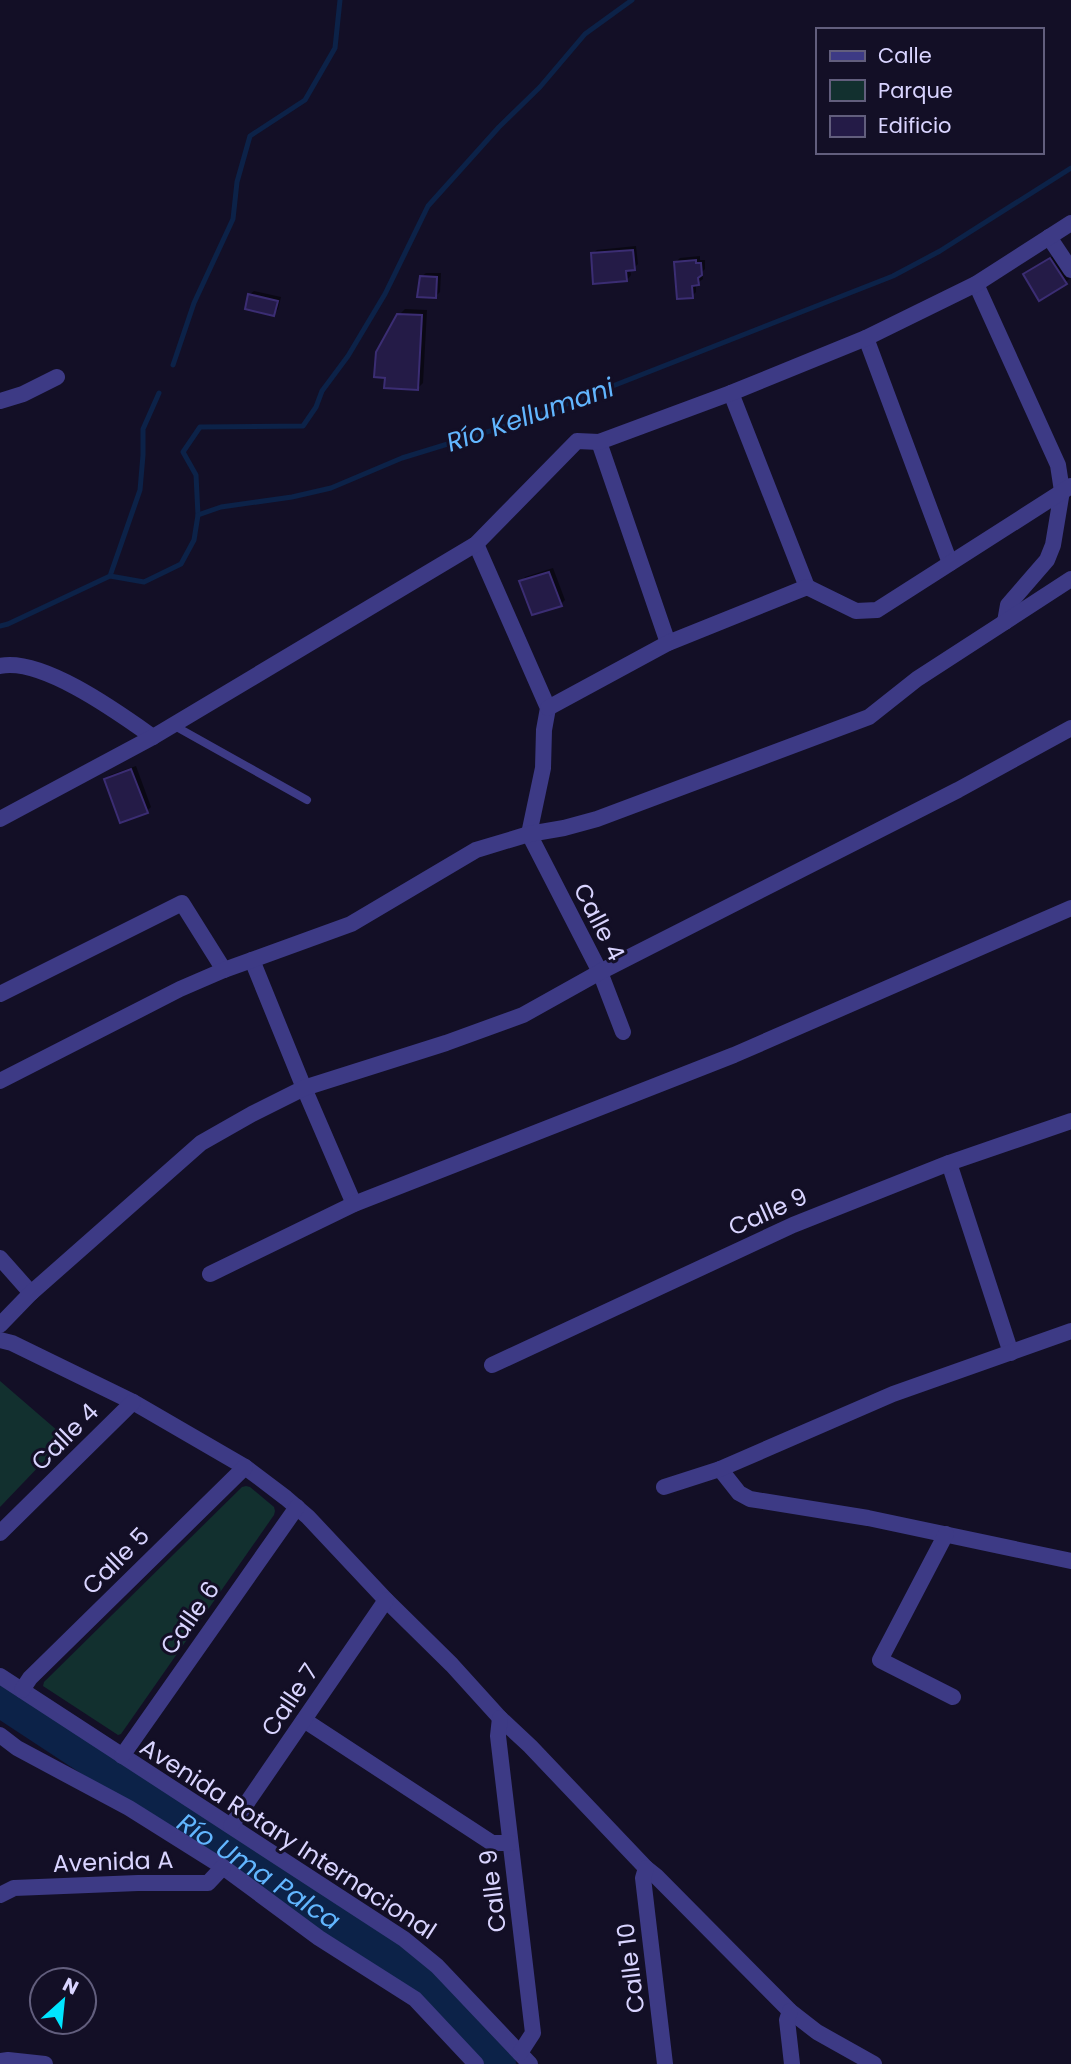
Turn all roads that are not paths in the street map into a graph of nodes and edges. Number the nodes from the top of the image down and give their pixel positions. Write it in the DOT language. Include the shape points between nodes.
graph roads {
  1 [pos="1071,223"];
  2 [pos="1049,237"];
  3 [pos="1071,270"];
  4 [pos="976,284"];
  5 [pos="866,338"];
  6 [pos="57,377"];
  7 [pos="731,393"];
  8 [pos="0,401"];
  9 [pos="599,442"];
  10 [pos="1067,488"];
  11 [pos="476,544"];
  12 [pos="950,564"];
  13 [pos="1071,579"];
  14 [pos="807,587"];
  15 [pos="1005,622"];
  16 [pos="668,643"];
  17 [pos="0,666"];
  18 [pos="548,708"];
  19 [pos="173,725"];
  20 [pos="1071,728"];
  21 [pos="153,737"];
  22 [pos="307,800"];
  23 [pos="0,819"];
  24 [pos="528,834"];
  25 [pos="1071,908"];
  26 [pos="252,960"];
  27 [pos="224,970"];
  28 [pos="600,972"];
  29 [pos="0,994"];
  30 [pos="623,1032"];
  31 [pos="0,1081"];
  32 [pos="304,1088"];
  33 [pos="1071,1121"];
  34 [pos="949,1163"];
  35 [pos="354,1205"];
  36 [pos="0,1258"];
  37 [pos="210,1274"];
  38 [pos="31,1293"];
  39 [pos="0,1325"];
  40 [pos="1071,1331"];
  41 [pos="0,1340"];
  42 [pos="1011,1353"];
  43 [pos="492,1365"];
  44 [pos="133,1402"];
  45 [pos="245,1467"];
  46 [pos="720,1469"];
  47 [pos="664,1487"];
  48 [pos="297,1507"];
  49 [pos="0,1533"];
  50 [pos="946,1534"];
  51 [pos="1071,1561"];
  52 [pos="386,1600"];
  53 [pos="0,1676"];
  54 [pos="22,1690"];
  55 [pos="953,1697"];
  56 [pos="500,1718"];
  57 [pos="304,1720"];
  58 [pos="0,1735"];
  59 [pos="0,1742"];
  60 [pos="17,1748"];
  61 [pos="121,1756"];
  62 [pos="231,1826"];
  63 [pos="510,1843"];
  64 [pos="223,1867"];
  65 [pos="646,1868"];
  66 [pos="0,1895"];
  67 [pos="790,2011"];
  68 [pos="525,2059"];
  69 [pos="0,2061"];
  70 [pos="45,2064"];
  71 [pos="476,2064"];
  72 [pos="665,2064"];
  73 [pos="792,2064"];
  74 [pos="874,2064"];
  1 -- 2 [label="street"];
  2 -- 3 [label="street"];
  2 -- 4 [label="street"];
  4 -- 5 [label="street"];
  4 -- 10 [label="street"];
  5 -- 7 [label="street"];
  5 -- 12 [label="street"];
  6 -- 8 [label="street"];
  7 -- 9 [label="street"];
  7 -- 14 [label="street"];
  9 -- 11 [label="street" via="577,441"];
  9 -- 16 [label="street"];
  10 -- 12 [label="street"];
  10 -- 15 [label="street" via="1047,560 1008,605"];
  11 -- 18 [label="street"];
  11 -- 19 [label="street"];
  12 -- 14 [label="street" via="877,610 856,611"];
  13 -- 15 [label="street"];
  14 -- 16 [label="street"];
  15 -- 24 [label="street" via="917,679 869,717 597,819"];
  16 -- 18 [label="street"];
  17 -- 21 [label="street" via="34,670 67,683"];
  18 -- 24 [label="street"];
  19 -- 21 [label="street"];
  19 -- 22 [label="lane"];
  20 -- 28 [label="street"];
  21 -- 23 [label="street"];
  24 -- 26 [label="street" via="476,850 351,924"];
  24 -- 28 [label="street, Calle 4"];
  25 -- 35 [label="street" via="734,1055"];
  26 -- 27 [label="street"];
  26 -- 32 [label="street"];
  27 -- 29 [label="street" via="181,903"];
  27 -- 31 [label="street"];
  28 -- 30 [label="street, Calle 4"];
  28 -- 32 [label="street" via="523,1015"];
  32 -- 35 [label="street"];
  32 -- 38 [label="street" via="201,1143"];
  33 -- 34 [label="street, Calle 9"];
  34 -- 42 [label="street"];
  34 -- 43 [label="street, Calle 9" via="793,1225"];
  35 -- 37 [label="street"];
  36 -- 38 [label="street"];
  38 -- 39 [label="street"];
  40 -- 42 [label="street"];
  41 -- 44 [label="street"];
  42 -- 46 [label="street" via="893,1394"];
  44 -- 45 [label="street"];
  44 -- 49 [label="street, Calle 4"];
  45 -- 48 [label="street"];
  45 -- 54 [label="street, Calle 5"];
  46 -- 47 [label="street"];
  46 -- 50 [label="street" via="739,1493 750,1499"];
  48 -- 52 [label="street"];
  48 -- 61 [label="street, Calle 6"];
  50 -- 51 [label="street"];
  50 -- 55 [label="street" via="880,1660"];
  52 -- 56 [label="street"];
  52 -- 57 [label="street, Calle 7"];
  53 -- 54 [label="street, Avenida Rotary Internacional"];
  54 -- 61 [label="street, Avenida Rotary Internacional"];
  56 -- 63 [label="street, Calle 9"];
  56 -- 65 [label="street"];
  57 -- 62 [label="street, Calle 7"];
  57 -- 63 [label="street" via="492,1843"];
  58 -- 60 [label="street"];
  59 -- 60 [label="street"];
  60 -- 64 [label="street" via="129,1808"];
  61 -- 62 [label="street, Avenida Rotary Internacional"];
  62 -- 68 [label="street, Avenida Rotary Internacional" via="421,1952"];
  63 -- 68 [label="street, Calle 9" via="533,2033"];
  64 -- 66 [label="street, Avenida A" via="208,1883 14,1888"];
  64 -- 71 [label="street" via="318,1938 415,1999"];
  65 -- 67 [label="street"];
  65 -- 72 [label="street, Calle 10" via="643,1878"];
  67 -- 73 [label="street"];
  67 -- 74 [label="street"];
  69 -- 70 [label="street"];
}
